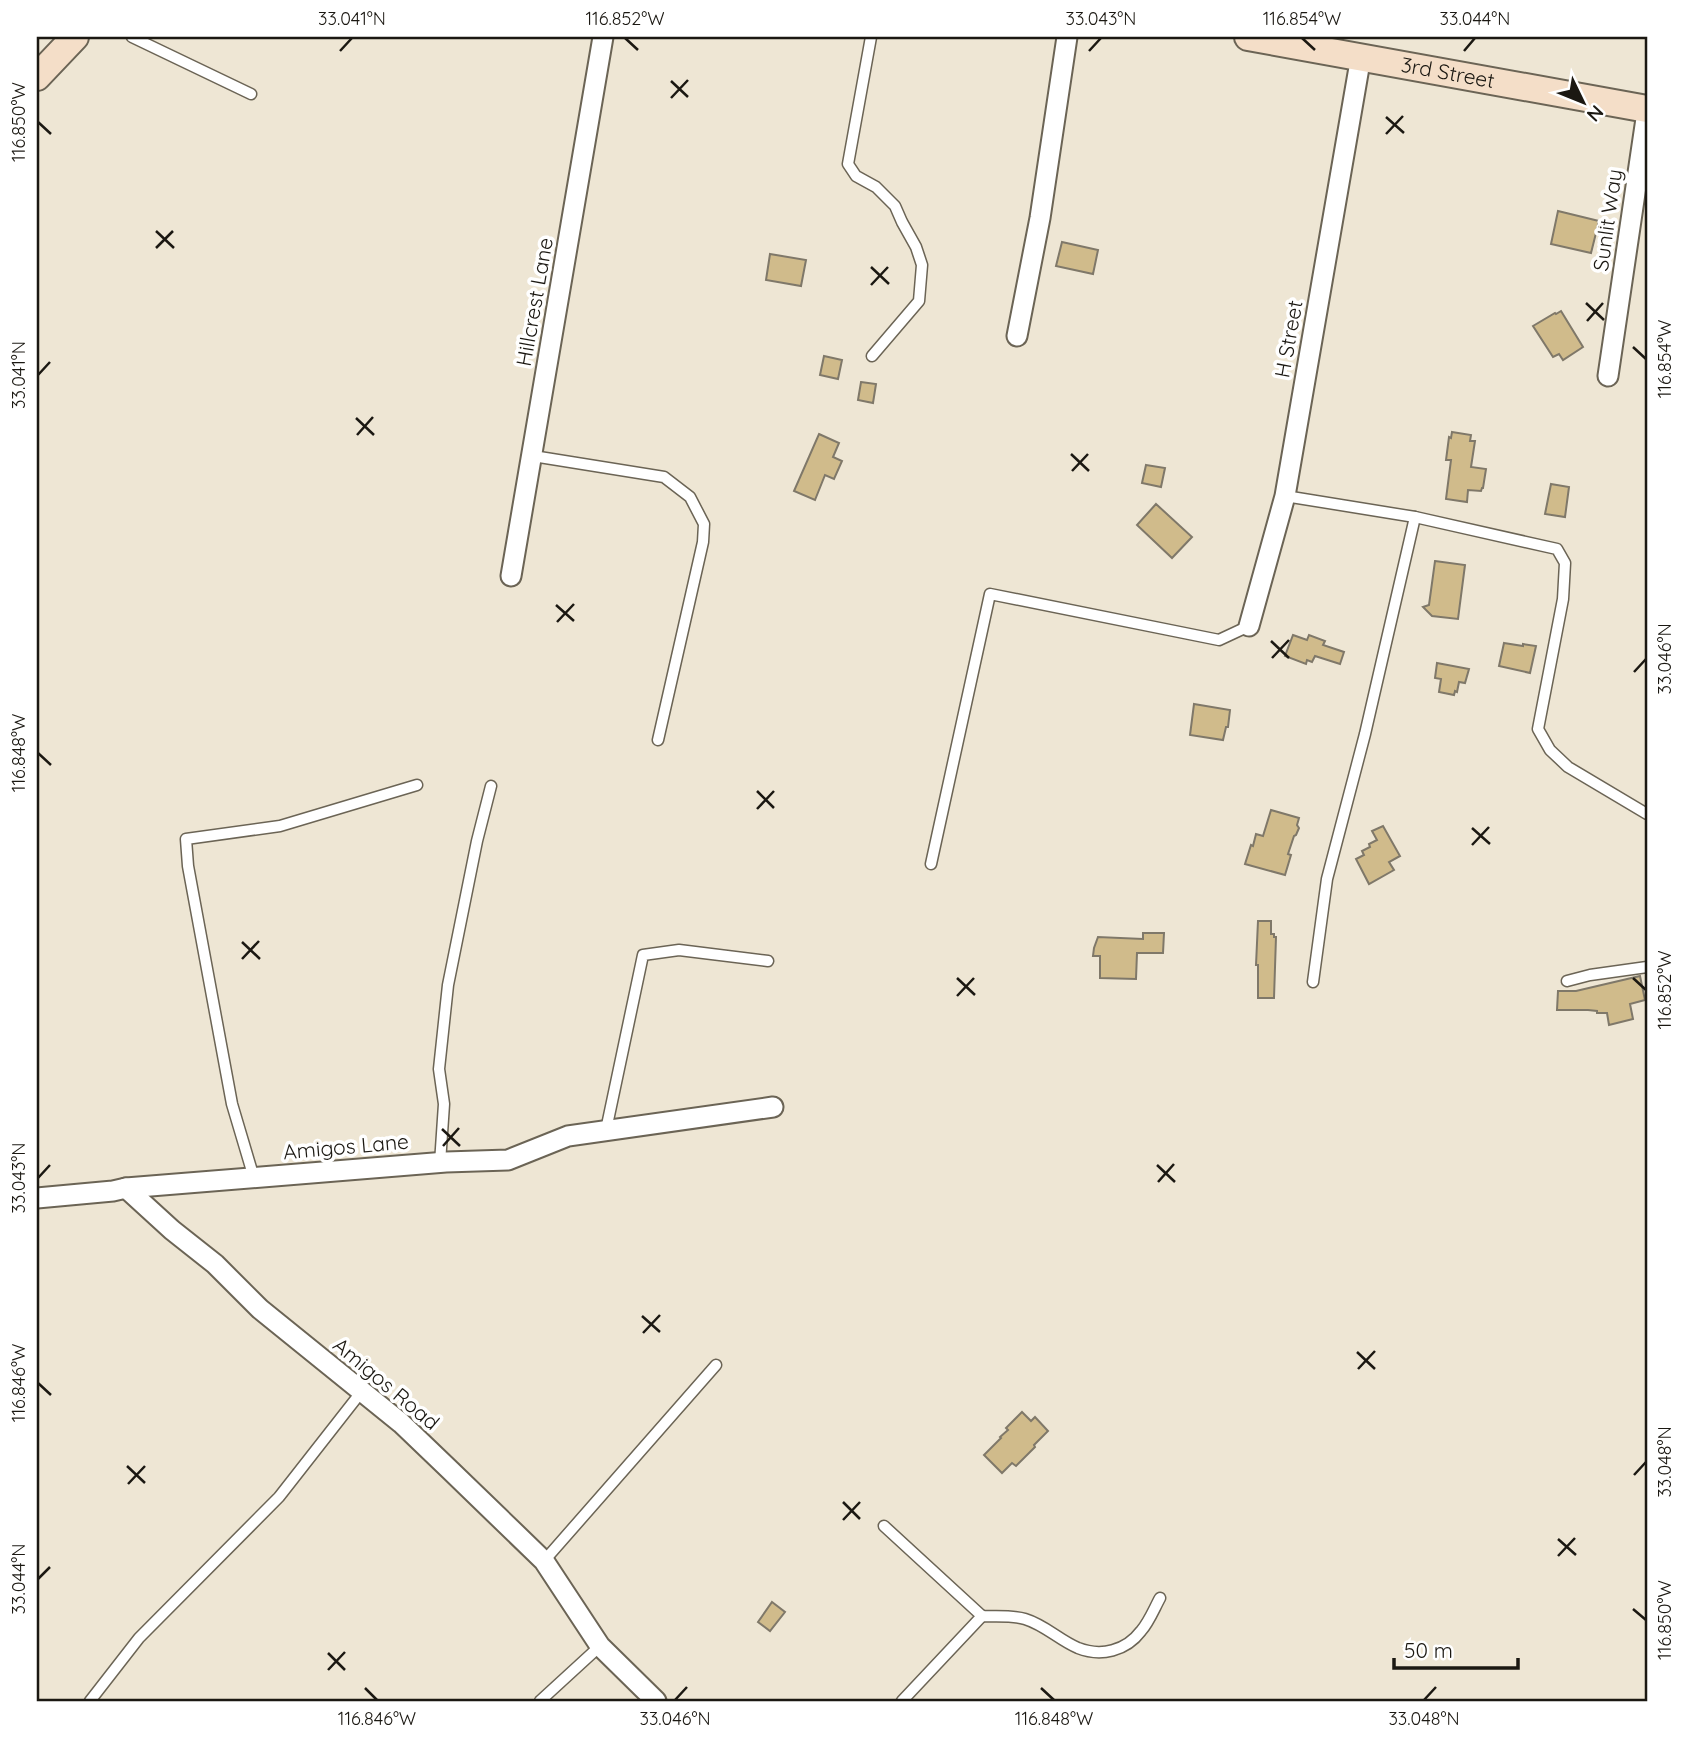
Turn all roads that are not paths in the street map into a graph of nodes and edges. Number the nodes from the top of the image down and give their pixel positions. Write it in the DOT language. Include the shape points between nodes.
graph roads {
  1 [pos="75,37"];
  2 [pos="132,37"];
  3 [pos="603,37"];
  4 [pos="871,37"];
  5 [pos="1067,37"];
  6 [pos="1248,37"];
  7 [pos="1361,56"];
  8 [pos="37,77"];
  9 [pos="251,94"];
  10 [pos="1647,110"];
  11 [pos="1017,336"];
  12 [pos="872,356"];
  13 [pos="1608,376"];
  14 [pos="533,456"];
  15 [pos="1285,496"];
  16 [pos="1415,517"];
  17 [pos="511,576"];
  18 [pos="1249,626"];
  19 [pos="657,740"];
  20 [pos="417,785"];
  21 [pos="491,786"];
  22 [pos="1647,814"];
  23 [pos="931,863"];
  24 [pos="768,961"];
  25 [pos="1647,967"];
  26 [pos="1567,981"];
  27 [pos="1313,982"];
  28 [pos="773,1107"];
  29 [pos="606,1130"];
  30 [pos="440,1163"];
  31 [pos="254,1178"];
  32 [pos="126,1188"];
  33 [pos="37,1198"];
  34 [pos="716,1366"];
  35 [pos="362,1391"];
  36 [pos="884,1526"];
  37 [pos="544,1561"];
  38 [pos="1160,1598"];
  39 [pos="982,1616"];
  40 [pos="600,1646"];
  41 [pos="89,1701"];
  42 [pos="540,1701"];
  43 [pos="656,1701"];
  44 [pos="902,1701"];
  1 -- 8 [label="main road"];
  2 -- 9 [label="lane"];
  3 -- 14 [label="street, Hillcrest Lane"];
  4 -- 12 [label="lane" via="848,164 856,176 895,206 922,265 919,301"];
  5 -- 11 [label="street"];
  6 -- 7 [label="main road, 3rd Street"];
  7 -- 10 [label="main road, 3rd Street"];
  7 -- 15 [label="street, H Street"];
  10 -- 13 [label="street, Sunlit Way"];
  14 -- 17 [label="street, Hillcrest Lane"];
  14 -- 19 [label="lane" via="664,477 690,497 704,524"];
  15 -- 16 [label="lane"];
  15 -- 18 [label="street, H Street"];
  16 -- 22 [label="lane" via="1557,549 1565,563 1563,599 1538,729 1550,750 1568,767"];
  16 -- 27 [label="lane" via="1366,734 1327,879"];
  18 -- 23 [label="lane" via="1219,640 990,594"];
  20 -- 31 [label="lane" via="280,826 186,839 232,1104"];
  21 -- 30 [label="lane" via="447,985 439,1069 444,1104"];
  24 -- 29 [label="lane" via="679,950 643,955"];
  25 -- 26 [label="lane"];
  28 -- 29 [label="street, Amigos Lane"];
  29 -- 30 [label="street, Amigos Lane" via="568,1136 508,1160"];
  30 -- 31 [label="street, Amigos Lane"];
  31 -- 32 [label="street, Amigos Lane"];
  32 -- 33 [label="street"];
  32 -- 35 [label="street, Amigos Road" via="260,1309"];
  34 -- 37 [label="lane"];
  35 -- 37 [label="street, Amigos Road"];
  35 -- 41 [label="lane" via="279,1497 139,1638"];
  36 -- 39 [label="lane"];
  37 -- 40 [label="street, Amigos Road"];
  38 -- 39 [label="lane" via="1141,1632 1128,1645 1111,1652 1077,1647 1022,1618"];
  39 -- 44 [label="lane"];
  40 -- 42 [label="lane"];
  40 -- 43 [label="street, Amigos Road"];
}
